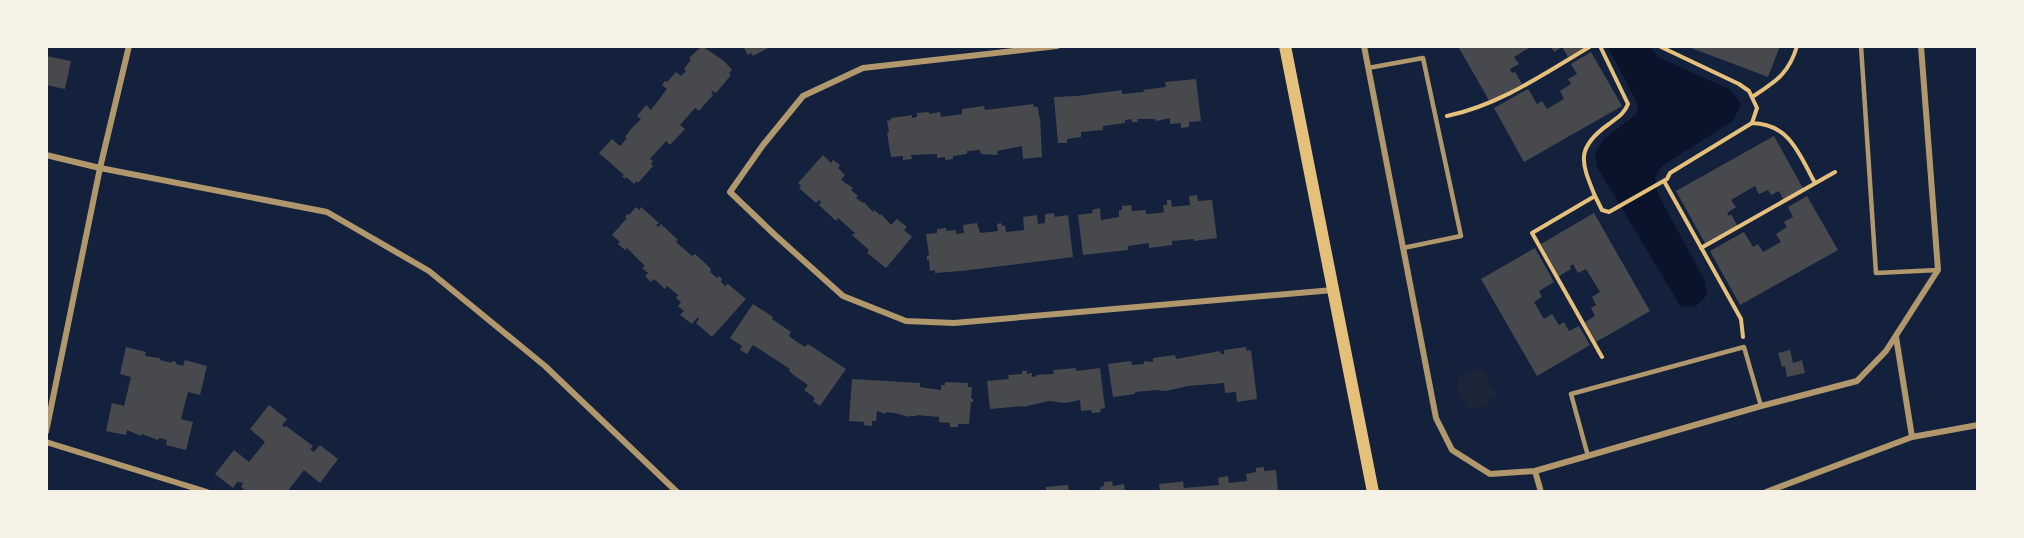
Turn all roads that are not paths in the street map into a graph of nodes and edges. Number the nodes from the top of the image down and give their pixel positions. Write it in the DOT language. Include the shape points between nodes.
graph roads {
  1 [pos="129,46"];
  2 [pos="1057,46"];
  3 [pos="1285,46"];
  4 [pos="1364,46"];
  5 [pos="1861,46"];
  6 [pos="1921,46"];
  7 [pos="1368,68"];
  8 [pos="46,155"];
  9 [pos="100,168"];
  10 [pos="1403,248"];
  11 [pos="1938,270"];
  12 [pos="1335,290"];
  13 [pos="1895,336"];
  14 [pos="1761,406"];
  15 [pos="1977,425"];
  16 [pos="46,432"];
  17 [pos="1912,436"];
  18 [pos="46,442"];
  19 [pos="1588,456"];
  20 [pos="1535,471"];
  21 [pos="207,492"];
  22 [pos="677,492"];
  23 [pos="1373,492"];
  24 [pos="1541,492"];
  25 [pos="1766,492"];
  1 -- 9 [label="street"];
  2 -- 12 [label="street" via="863,68 803,96 730,192 843,296 906,321 954,323"];
  3 -- 12 [label="main road"];
  4 -- 7 [label="street"];
  5 -- 11 [label="lane" via="1876,273"];
  6 -- 11 [label="street"];
  7 -- 10 [label="street"];
  7 -- 10 [label="lane" via="1423,58 1461,236"];
  8 -- 9 [label="street"];
  9 -- 16 [label="street"];
  9 -- 22 [label="street" via="327,212 429,271 545,366"];
  10 -- 20 [label="street" via="1436,418 1452,450 1490,474"];
  11 -- 13 [label="street"];
  12 -- 23 [label="main road"];
  13 -- 14 [label="street" via="1857,381"];
  13 -- 17 [label="street"];
  14 -- 19 [label="street"];
  14 -- 19 [label="lane" via="1744,346 1571,394"];
  15 -- 17 [label="street"];
  17 -- 25 [label="street"];
  18 -- 21 [label="street"];
  19 -- 20 [label="street"];
  20 -- 24 [label="street"];
}
